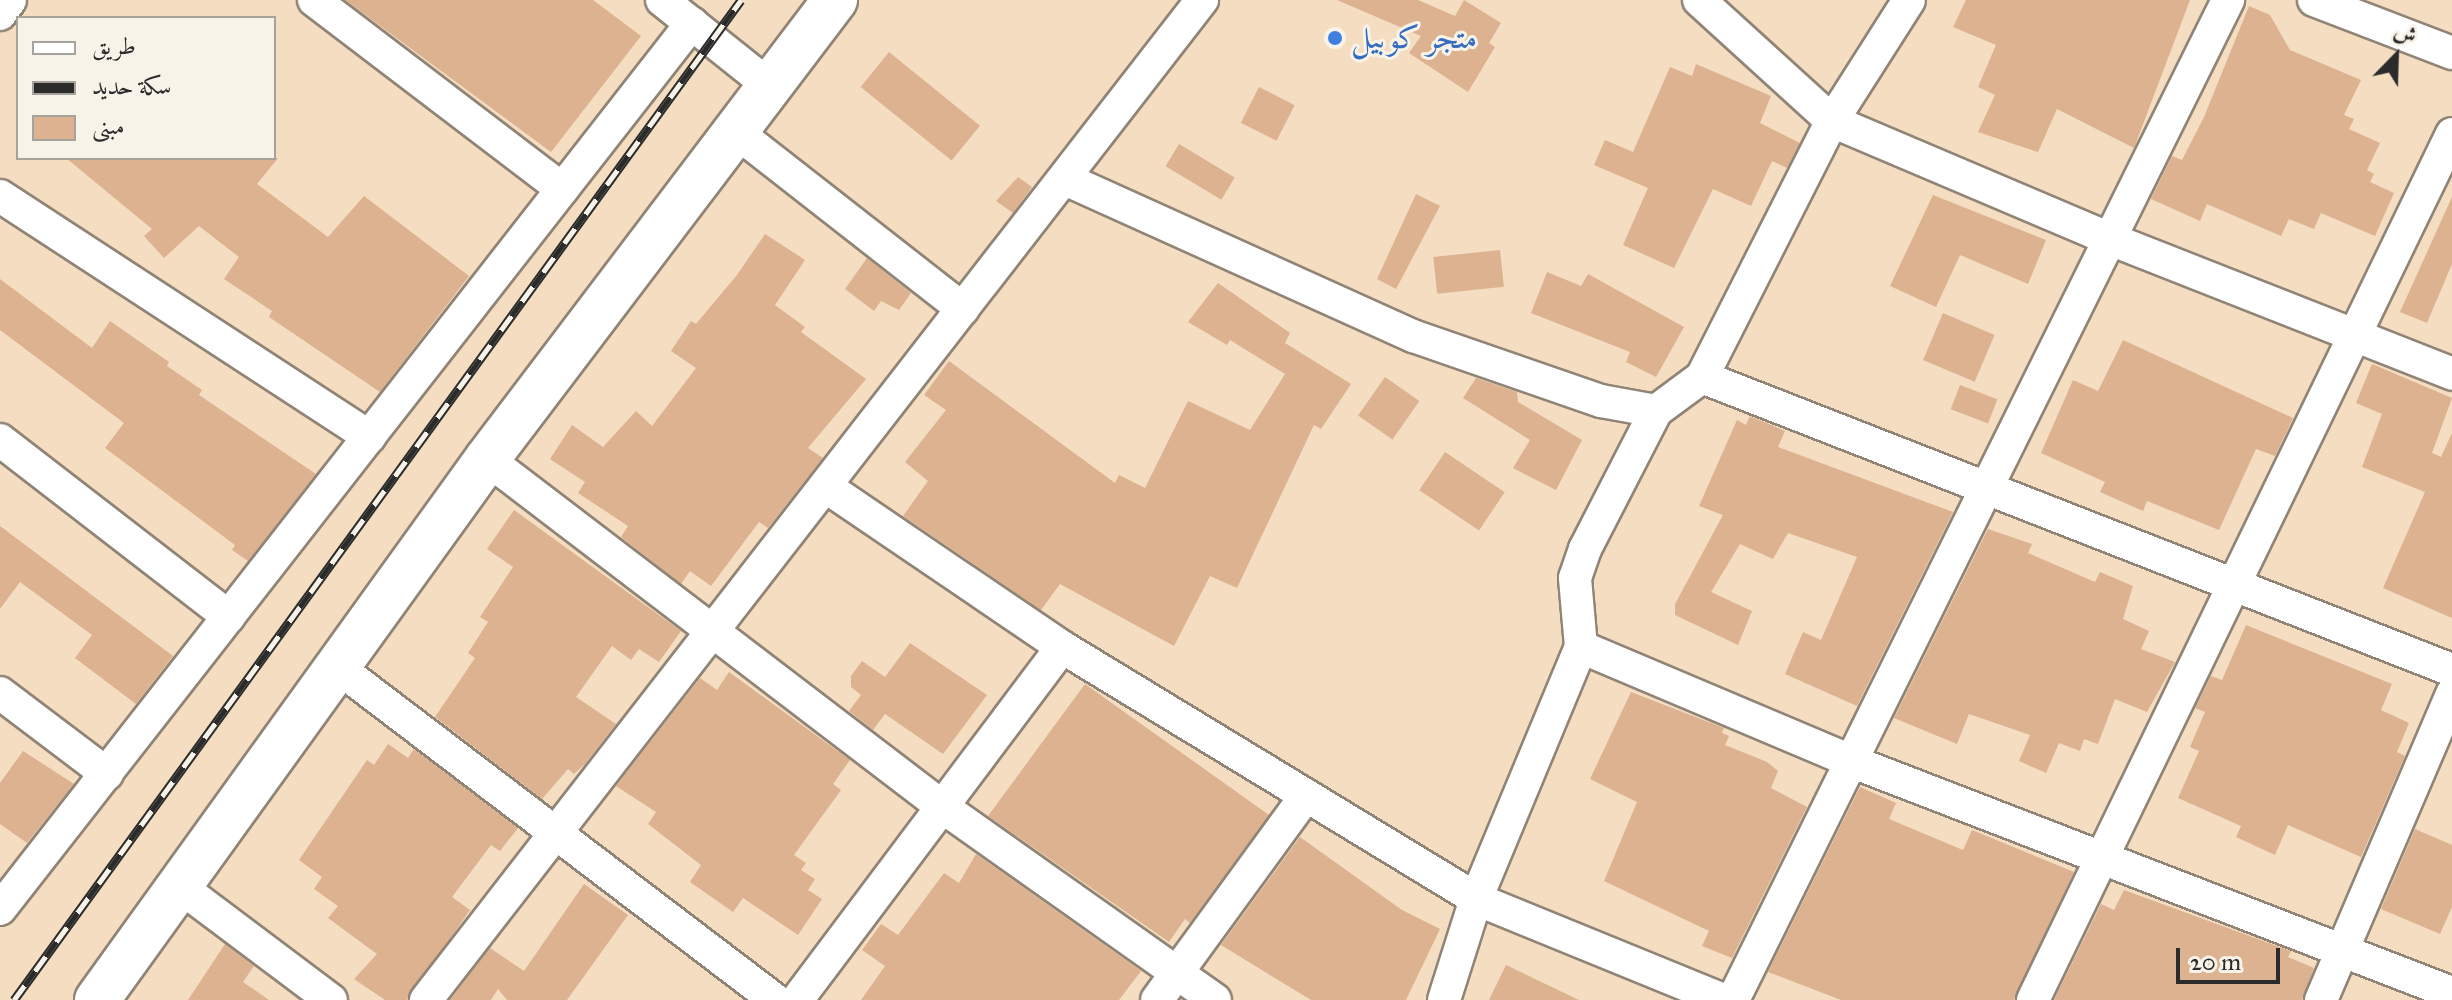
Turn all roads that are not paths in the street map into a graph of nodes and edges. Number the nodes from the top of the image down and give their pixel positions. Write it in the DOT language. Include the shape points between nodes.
graph roads {
  1 [pos="10,0"];
  2 [pos="314,0"];
  3 [pos="662,0"];
  4 [pos="835,0"];
  5 [pos="1202,0"];
  6 [pos="1699,0"];
  7 [pos="1909,0"];
  8 [pos="2228,0"];
  9 [pos="2314,0"];
  10 [pos="0,14"];
  11 [pos="692,23"];
  12 [pos="2452,53"];
  13 [pos="771,87"];
  14 [pos="1832,121"];
  15 [pos="735,131"];
  16 [pos="2452,134"];
  17 [pos="1065,179"];
  18 [pos="562,189"];
  19 [pos="0,196"];
  20 [pos="2110,239"];
  21 [pos="963,309"];
  22 [pos="2356,339"];
  23 [pos="2452,374"];
  24 [pos="1702,377"];
  25 [pos="1656,411"];
  26 [pos="369,437"];
  27 [pos="0,440"];
  28 [pos="487,459"];
  29 [pos="825,486"];
  30 [pos="1987,490"];
  31 [pos="2234,583"];
  32 [pos="229,617"];
  33 [pos="710,628"];
  34 [pos="1062,647"];
  35 [pos="1581,647"];
  36 [pos="336,666"];
  37 [pos="2452,670"];
  38 [pos="0,693"];
  39 [pos="2452,694"];
  40 [pos="1853,762"];
  41 [pos="107,774"];
  42 [pos="1306,796"];
  43 [pos="944,808"];
  44 [pos="552,833"];
  45 [pos="2103,855"];
  46 [pos="179,886"];
  47 [pos="1476,899"];
  48 [pos="0,909"];
  49 [pos="2342,948"];
  50 [pos="1178,973"];
  51 [pos="2452,993"];
  52 [pos="97,1000"];
  53 [pos="331,1000"];
  54 [pos="426,1000"];
  55 [pos="775,1000"];
  56 [pos="797,1000"];
  57 [pos="1157,1000"];
  58 [pos="1215,1000"];
  59 [pos="1444,1000"];
  60 [pos="1724,1000"];
  61 [pos="1733,1000"];
  62 [pos="2033,1000"];
  63 [pos="2321,1000"];
  1 -- 10 [label="street"];
  2 -- 18 [label="street"];
  3 -- 11 [label="street"];
  4 -- 13 [label="street"];
  5 -- 17 [label="street"];
  6 -- 14 [label="street"];
  7 -- 14 [label="street"];
  8 -- 20 [label="street"];
  9 -- 12 [label="street"];
  11 -- 13 [label="street"];
  11 -- 18 [label="street"];
  13 -- 15 [label="street"];
  14 -- 20 [label="street"];
  14 -- 24 [label="street"];
  15 -- 21 [label="street"];
  15 -- 28 [label="street"];
  16 -- 22 [label="street"];
  17 -- 21 [label="street"];
  17 -- 25 [label="street" via="1413,336 1601,401"];
  18 -- 26 [label="street"];
  19 -- 26 [label="street"];
  20 -- 22 [label="street"];
  20 -- 30 [label="street"];
  21 -- 29 [label="street"];
  22 -- 23 [label="street"];
  22 -- 31 [label="street"];
  24 -- 25 [label="street"];
  24 -- 30 [label="street"];
  25 -- 35 [label="street" via="1575,578"];
  26 -- 32 [label="street"];
  27 -- 32 [label="street"];
  28 -- 33 [label="street"];
  28 -- 36 [label="street"];
  29 -- 33 [label="street"];
  29 -- 34 [label="street"];
  30 -- 31 [label="street"];
  30 -- 40 [label="street"];
  31 -- 37 [label="street"];
  31 -- 45 [label="street"];
  32 -- 41 [label="street"];
  33 -- 43 [label="street"];
  33 -- 44 [label="street"];
  34 -- 42 [label="street"];
  34 -- 43 [label="street"];
  35 -- 40 [label="street"];
  35 -- 47 [label="street"];
  36 -- 44 [label="street"];
  36 -- 46 [label="street"];
  38 -- 41 [label="street"];
  39 -- 49 [label="street"];
  40 -- 45 [label="street"];
  40 -- 61 [label="street"];
  41 -- 48 [label="street"];
  42 -- 47 [label="street"];
  42 -- 50 [label="street"];
  43 -- 50 [label="street"];
  43 -- 56 [label="street"];
  44 -- 54 [label="street"];
  44 -- 55 [label="street"];
  45 -- 49 [label="street"];
  45 -- 62 [label="street"];
  46 -- 52 [label="street"];
  46 -- 53 [label="street"];
  47 -- 59 [label="street"];
  47 -- 60 [label="street"];
  49 -- 51 [label="street"];
  49 -- 63 [label="street"];
  50 -- 57 [label="street"];
  50 -- 58 [label="street"];
}
